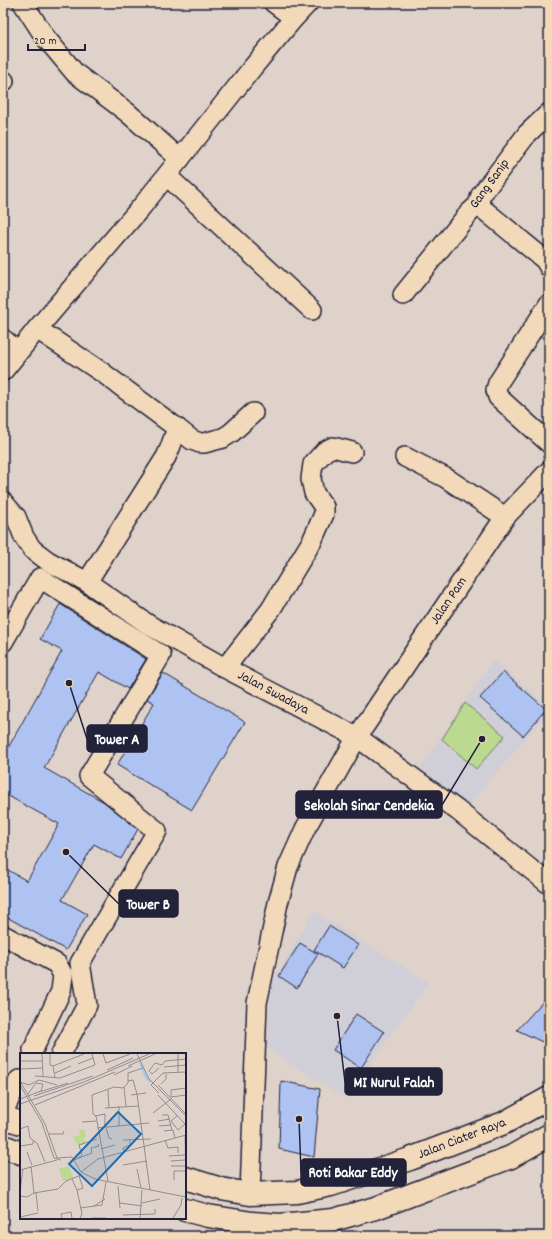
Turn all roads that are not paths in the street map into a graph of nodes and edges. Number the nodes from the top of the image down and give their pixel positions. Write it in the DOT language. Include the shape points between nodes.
graph roads {
  1 [pos="23,3"];
  2 [pos="274,3"];
  3 [pos="308,3"];
  4 [pos="294,18"];
  5 [pos="549,113"];
  6 [pos="180,159"];
  7 [pos="167,176"];
  8 [pos="478,205"];
  9 [pos="549,267"];
  10 [pos="403,294"];
  11 [pos="549,304"];
  12 [pos="312,310"];
  13 [pos="37,329"];
  14 [pos="3,339"];
  15 [pos="18,352"];
  16 [pos="3,371"];
  17 [pos="252,413"];
  18 [pos="177,428"];
  19 [pos="549,443"];
  20 [pos="352,452"];
  21 [pos="405,458"];
  22 [pos="549,471"];
  23 [pos="3,502"];
  24 [pos="504,517"];
  25 [pos="87,582"];
  26 [pos="3,642"];
  27 [pos="225,668"];
  28 [pos="357,738"];
  29 [pos="549,884"];
  30 [pos="3,936"];
  31 [pos="33,1050"];
  32 [pos="62,1053"];
  33 [pos="19,1080"];
  34 [pos="549,1098"];
  35 [pos="3,1112"];
  36 [pos="3,1117"];
  37 [pos="20,1123"];
  38 [pos="549,1135"];
  39 [pos="3,1146"];
  40 [pos="20,1153"];
  41 [pos="186,1178"];
  42 [pos="250,1194"];
  43 [pos="186,1210"];
  44 [pos="226,1219"];
  45 [pos="278,1230"];
  46 [pos="239,1236"];
  1 -- 6 [label="street" via="45,37 75,73 128,113"];
  2 -- 4 [label="street"];
  3 -- 4 [label="street"];
  4 -- 6 [label="street"];
  5 -- 8 [label="street, Gang Sanip" via="526,134 481,195"];
  6 -- 7 [label="street"];
  7 -- 12 [label="street"];
  7 -- 13 [label="street"];
  8 -- 9 [label="street"];
  8 -- 10 [label="street, Gang Sanip"];
  11 -- 19 [label="street" via="496,390 498,397"];
  13 -- 15 [label="street"];
  13 -- 18 [label="street"];
  14 -- 15 [label="street"];
  15 -- 16 [label="street"];
  17 -- 18 [label="street" via="231,433 211,442 200,443 192,440"];
  18 -- 25 [label="street" via="166,458"];
  20 -- 27 [label="street" via="333,447 325,451 313,464 311,479 314,493 324,507 324,514 312,541 271,609"];
  21 -- 24 [label="street" via="446,478"];
  22 -- 24 [label="street, Jalan Pam"];
  23 -- 25 [label="street, Jalan Swadaya" via="16,517 32,549 48,561"];
  24 -- 28 [label="street, Jalan Pam"];
  25 -- 27 [label="street, Jalan Swadaya" via="149,625"];
  26 -- 32 [label="street" via="40,578 161,655 89,776 157,831 80,963 86,1005"];
  27 -- 28 [label="street, Jalan Swadaya"];
  28 -- 29 [label="street, Jalan Swadaya" via="457,810"];
  28 -- 42 [label="street, Jalan Pam" via="305,829 288,867 278,903 257,1003"];
  30 -- 31 [label="street" via="57,964 63,975 62,991"];
  33 -- 35 [label="street"];
  34 -- 42 [label="main road, Jalan Ciater Raya" via="504,1123 369,1173 297,1192"];
  36 -- 37 [label="main road"];
  38 -- 45 [label="main road" via="511,1157 376,1208 333,1220"];
  39 -- 40 [label="main road"];
  41 -- 42 [label="main road, Jalan Ciater Raya" via="221,1189"];
  43 -- 44 [label="main road"];
  44 -- 45 [label="main road"];
  44 -- 46 [label="main road"];
}
